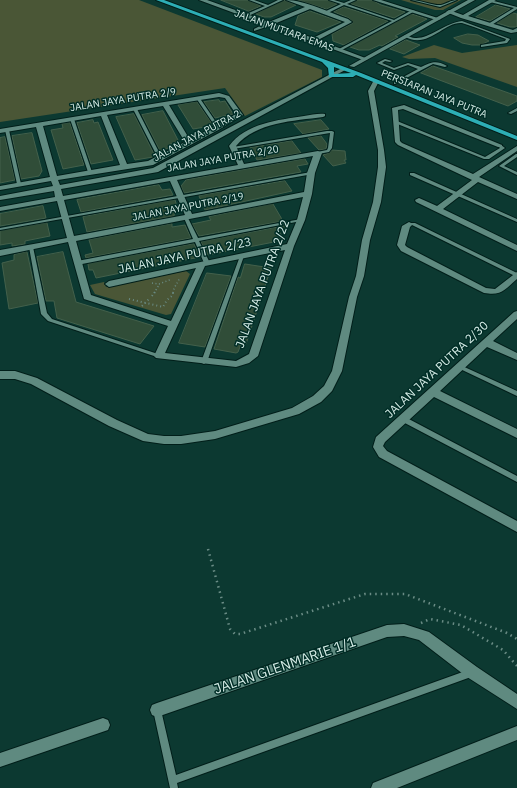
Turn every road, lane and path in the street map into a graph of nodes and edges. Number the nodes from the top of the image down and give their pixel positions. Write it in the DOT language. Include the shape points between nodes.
graph roads {
  1 [pos="159,0"];
  2 [pos="173,0"];
  3 [pos="202,0"];
  4 [pos="251,0"];
  5 [pos="281,0"];
  6 [pos="289,0"];
  7 [pos="331,0"];
  8 [pos="354,0"];
  9 [pos="376,0"];
  10 [pos="413,0"];
  11 [pos="455,0"];
  12 [pos="472,0"];
  13 [pos="492,0"];
  14 [pos="344,4"];
  15 [pos="268,6"];
  16 [pos="310,8"];
  17 [pos="517,8"];
  18 [pos="413,12"];
  19 [pos="449,12"];
  20 [pos="325,13"];
  21 [pos="245,16"];
  22 [pos="463,17"];
  23 [pos="438,19"];
  24 [pos="395,21"];
  25 [pos="270,25"];
  26 [pos="489,25"];
  27 [pos="256,30"];
  28 [pos="516,32"];
  29 [pos="406,36"];
  30 [pos="314,40"];
  31 [pos="482,46"];
  32 [pos="340,50"];
  33 [pos="328,59"];
  34 [pos="365,59"];
  35 [pos="390,61"];
  36 [pos="352,66"];
  37 [pos="445,66"];
  38 [pos="344,69"];
  39 [pos="422,69"];
  40 [pos="365,71"];
  41 [pos="358,74"];
  42 [pos="330,76"];
  43 [pos="376,81"];
  44 [pos="395,83"];
  45 [pos="198,98"];
  46 [pos="165,104"];
  47 [pos="135,109"];
  48 [pos="517,109"];
  49 [pos="510,113"];
  50 [pos="103,114"];
  51 [pos="323,115"];
  52 [pos="72,119"];
  53 [pos="396,122"];
  54 [pos="39,124"];
  55 [pos="218,128"];
  56 [pos="3,130"];
  57 [pos="517,131"];
  58 [pos="517,138"];
  59 [pos="189,143"];
  60 [pos="500,146"];
  61 [pos="233,148"];
  62 [pos="517,148"];
  63 [pos="318,153"];
  64 [pos="517,155"];
  65 [pos="160,158"];
  66 [pos="242,166"];
  67 [pos="126,167"];
  68 [pos="90,172"];
  69 [pos="311,173"];
  70 [pos="412,174"];
  71 [pos="517,174"];
  72 [pos="54,178"];
  73 [pos="172,178"];
  74 [pos="476,178"];
  75 [pos="20,184"];
  76 [pos="0,188"];
  77 [pos="57,188"];
  78 [pos="308,194"];
  79 [pos="457,194"];
  80 [pos="180,196"];
  81 [pos="517,196"];
  82 [pos="0,198"];
  83 [pos="60,198"];
  84 [pos="419,200"];
  85 [pos="0,209"];
  86 [pos="436,209"];
  87 [pos="65,217"];
  88 [pos="188,217"];
  89 [pos="301,220"];
  90 [pos="517,221"];
  91 [pos="409,224"];
  92 [pos="0,229"];
  93 [pos="71,240"];
  94 [pos="197,240"];
  95 [pos="290,246"];
  96 [pos="31,247"];
  97 [pos="517,248"];
  98 [pos="0,253"];
  99 [pos="242,256"];
  100 [pos="77,263"];
  101 [pos="205,263"];
  102 [pos="181,272"];
  103 [pos="517,275"];
  104 [pos="109,284"];
  105 [pos="159,284"];
  106 [pos="152,296"];
  107 [pos="129,299"];
  108 [pos="517,314"];
  109 [pos="174,325"];
  110 [pos="486,342"];
  111 [pos="159,356"];
  112 [pos="517,357"];
  113 [pos="204,362"];
  114 [pos="460,367"];
  115 [pos="0,375"];
  116 [pos="432,392"];
  117 [pos="517,394"];
  118 [pos="403,419"];
  119 [pos="517,434"];
  120 [pos="517,479"];
  121 [pos="517,527"];
  122 [pos="208,549"];
  123 [pos="414,632"];
  124 [pos="517,639"];
  125 [pos="517,666"];
  126 [pos="472,672"];
  127 [pos="517,702"];
  128 [pos="157,710"];
  129 [pos="104,725"];
  130 [pos="517,733"];
  131 [pos="0,760"];
  132 [pos="173,785"];
  133 [pos="378,788"];
  1 -- 33 [label="main road, JALAN MUTIARA EMAS"];
  2 -- 27 [label="main road, JALAN MUTIARA EMAS"];
  3 -- 21 [label="street"];
  4 -- 15 [label="lane"];
  5 -- 15 [label="lane"];
  6 -- 16 [label="street"];
  7 -- 14 [label="lane"];
  8 -- 14 [label="lane"];
  9 -- 18 [label="street"];
  10 -- 11 [label="lane" via="440,6"];
  12 -- 19 [label="street"];
  13 -- 17 [label="lane"];
  13 -- 22 [label="street"];
  14 -- 20 [label="lane"];
  14 -- 24 [label="lane"];
  15 -- 21 [label="lane"];
  16 -- 20 [label="street"];
  16 -- 25 [label="street"];
  17 -- 26 [label="lane"];
  18 -- 23 [label="street"];
  18 -- 24 [label="lane"];
  19 -- 22 [label="street"];
  19 -- 23 [label="street"];
  20 -- 30 [label="street" via="349,22"];
  21 -- 25 [label="street"];
  22 -- 26 [label="street"];
  23 -- 29 [label="street"];
  24 -- 32 [label="lane"];
  25 -- 27 [label="street"];
  25 -- 30 [label="street"];
  26 -- 28 [label="street"];
  27 -- 33 [label="main road, JALAN MUTIARA EMAS"];
  29 -- 31 [label="lane" via="421,39 462,22 508,39 506,42"];
  29 -- 34 [label="street"];
  30 -- 32 [label="street"];
  32 -- 34 [label="street"];
  33 -- 36 [label="main road, JALAN MUTIARA EMAS"];
  33 -- 38 [label="main road, JALAN MUTIARA EMAS"];
  33 -- 42 [label="main road" via="331,67"];
  34 -- 36 [label="street"];
  35 -- 39 [label="lane" via="379,63 394,69 408,64"];
  36 -- 40 [label="main road, JALAN MUTIARA EMAS"];
  37 -- 39 [label="lane" via="435,62"];
  38 -- 40 [label="main road"];
  38 -- 41 [label="main road, PERSIARAN JAYA PUTRA"];
  38 -- 42 [label="street, JALAN JAYA PUTRA 2"];
  39 -- 44 [label="lane"];
  40 -- 44 [label="main road, PERSIARAN JAYA PUTRA"];
  41 -- 42 [label="main road"];
  41 -- 43 [label="main road, PERSIARAN JAYA PUTRA"];
  42 -- 77 [label="street, JALAN JAYA PUTRA 2" via="155,170"];
  43 -- 58 [label="main road, PERSIARAN JAYA PUTRA"];
  43 -- 115 [label="street" via="372,91 382,167 377,202 336,371 328,388 317,399 295,411 215,435 164,440 147,438 113,423 34,381 15,375"];
  44 -- 57 [label="main road, PERSIARAN JAYA PUTRA"];
  45 -- 46 [label="street, JALAN JAYA PUTRA 2/9"];
  45 -- 55 [label="lane"];
  45 -- 55 [label="street, JALAN JAYA PUTRA 2/9" via="224,95 240,115"];
  46 -- 47 [label="street, JALAN JAYA PUTRA 2/9"];
  46 -- 59 [label="street"];
  47 -- 50 [label="street, JALAN JAYA PUTRA 2/9"];
  47 -- 65 [label="lane"];
  48 -- 49 [label="lane"];
  50 -- 52 [label="street, JALAN JAYA PUTRA 2/9"];
  50 -- 67 [label="street"];
  51 -- 61 [label="street" via="263,126 236,140"];
  52 -- 54 [label="street, JALAN JAYA PUTRA 2/9"];
  52 -- 68 [label="lane"];
  53 -- 60 [label="lane" via="484,158 503,148"];
  53 -- 60 [label="street" via="395,108 404,108"];
  53 -- 74 [label="street" via="397,141 400,144"];
  54 -- 56 [label="street, JALAN JAYA PUTRA 2/9"];
  54 -- 72 [label="street"];
  55 -- 59 [label="street"];
  56 -- 75 [label="lane"];
  59 -- 65 [label="street"];
  61 -- 63 [label="lane" via="332,132 328,151"];
  61 -- 66 [label="street"];
  62 -- 74 [label="street"];
  63 -- 66 [label="street, JALAN JAYA PUTRA 2/20"];
  63 -- 69 [label="street, JALAN JAYA PUTRA 2/22"];
  64 -- 71 [label="lane" via="501,166"];
  65 -- 67 [label="street" via="150,163"];
  66 -- 73 [label="street, JALAN JAYA PUTRA 2/20"];
  67 -- 68 [label="street"];
  68 -- 72 [label="street"];
  69 -- 78 [label="street, JALAN JAYA PUTRA 2/22"];
  69 -- 80 [label="lane"];
  70 -- 79 [label="lane"];
  72 -- 75 [label="street"];
  72 -- 77 [label="street"];
  73 -- 80 [label="street"];
  73 -- 83 [label="street, JALAN JAYA PUTRA 2/20"];
  74 -- 79 [label="street"];
  74 -- 81 [label="street"];
  75 -- 76 [label="street"];
  77 -- 82 [label="street, JALAN JAYA PUTRA 2"];
  77 -- 83 [label="street"];
  78 -- 88 [label="street, JALAN JAYA PUTRA 2/19"];
  78 -- 89 [label="street, JALAN JAYA PUTRA 2/22"];
  79 -- 86 [label="street"];
  79 -- 90 [label="lane"];
  80 -- 87 [label="lane"];
  80 -- 88 [label="street"];
  83 -- 85 [label="street, JALAN JAYA PUTRA 2/20"];
  83 -- 87 [label="street"];
  84 -- 86 [label="street"];
  86 -- 97 [label="street"];
  87 -- 92 [label="lane"];
  87 -- 93 [label="street"];
  88 -- 93 [label="street, JALAN JAYA PUTRA 2/19"];
  88 -- 94 [label="lane"];
  89 -- 94 [label="lane"];
  89 -- 95 [label="street, JALAN JAYA PUTRA 2/22"];
  91 -- 103 [label="lane"];
  91 -- 103 [label="street" via="406,226 401,245 404,249 484,290 498,291"];
  93 -- 96 [label="street, JALAN JAYA PUTRA 2/19"];
  93 -- 100 [label="street"];
  94 -- 100 [label="lane"];
  94 -- 101 [label="lane"];
  95 -- 99 [label="street, JALAN JAYA PUTRA 2/23"];
  95 -- 113 [label="street, JALAN JAYA PUTRA 2/22" via="253,356 236,364"];
  96 -- 98 [label="street, JALAN JAYA PUTRA 2/19"];
  96 -- 111 [label="lane, JALAN JAYA PUTRA 2/22" via="44,314 50,320"];
  99 -- 101 [label="street, JALAN JAYA PUTRA 2/23"];
  99 -- 113 [label="lane"];
  100 -- 109 [label="street" via="87,297"];
  101 -- 104 [label="street, JALAN JAYA PUTRA 2/23"];
  101 -- 109 [label="street"];
  102 -- 107 [label="path" via="179,281 174,286 173,295 163,307"];
  105 -- 106 [label="path"];
  108 -- 110 [label="street, JALAN JAYA PUTRA 2/30"];
  109 -- 111 [label="street"];
  110 -- 112 [label="street"];
  110 -- 114 [label="street, JALAN JAYA PUTRA 2/30"];
  111 -- 113 [label="street, JALAN JAYA PUTRA 2/22"];
  114 -- 116 [label="street, JALAN JAYA PUTRA 2/30"];
  114 -- 117 [label="lane"];
  116 -- 118 [label="street, JALAN JAYA PUTRA 2/30"];
  116 -- 119 [label="street"];
  118 -- 120 [label="lane"];
  118 -- 121 [label="street, JALAN JAYA PUTRA 2/30" via="380,440 378,447 383,454"];
  122 -- 124 [label="path" via="230,629 235,634 365,594 405,594"];
  123 -- 125 [label="path" via="418,625 430,619 461,626 503,650"];
  123 -- 126 [label="street" via="424,636"];
  123 -- 128 [label="street, JALAN GLENMARIE 1/1" via="387,631"];
  126 -- 127 [label="street"];
  126 -- 132 [label="lane"];
  128 -- 132 [label="lane"];
  129 -- 131 [label="street"];
  130 -- 133 [label="street"];
}
